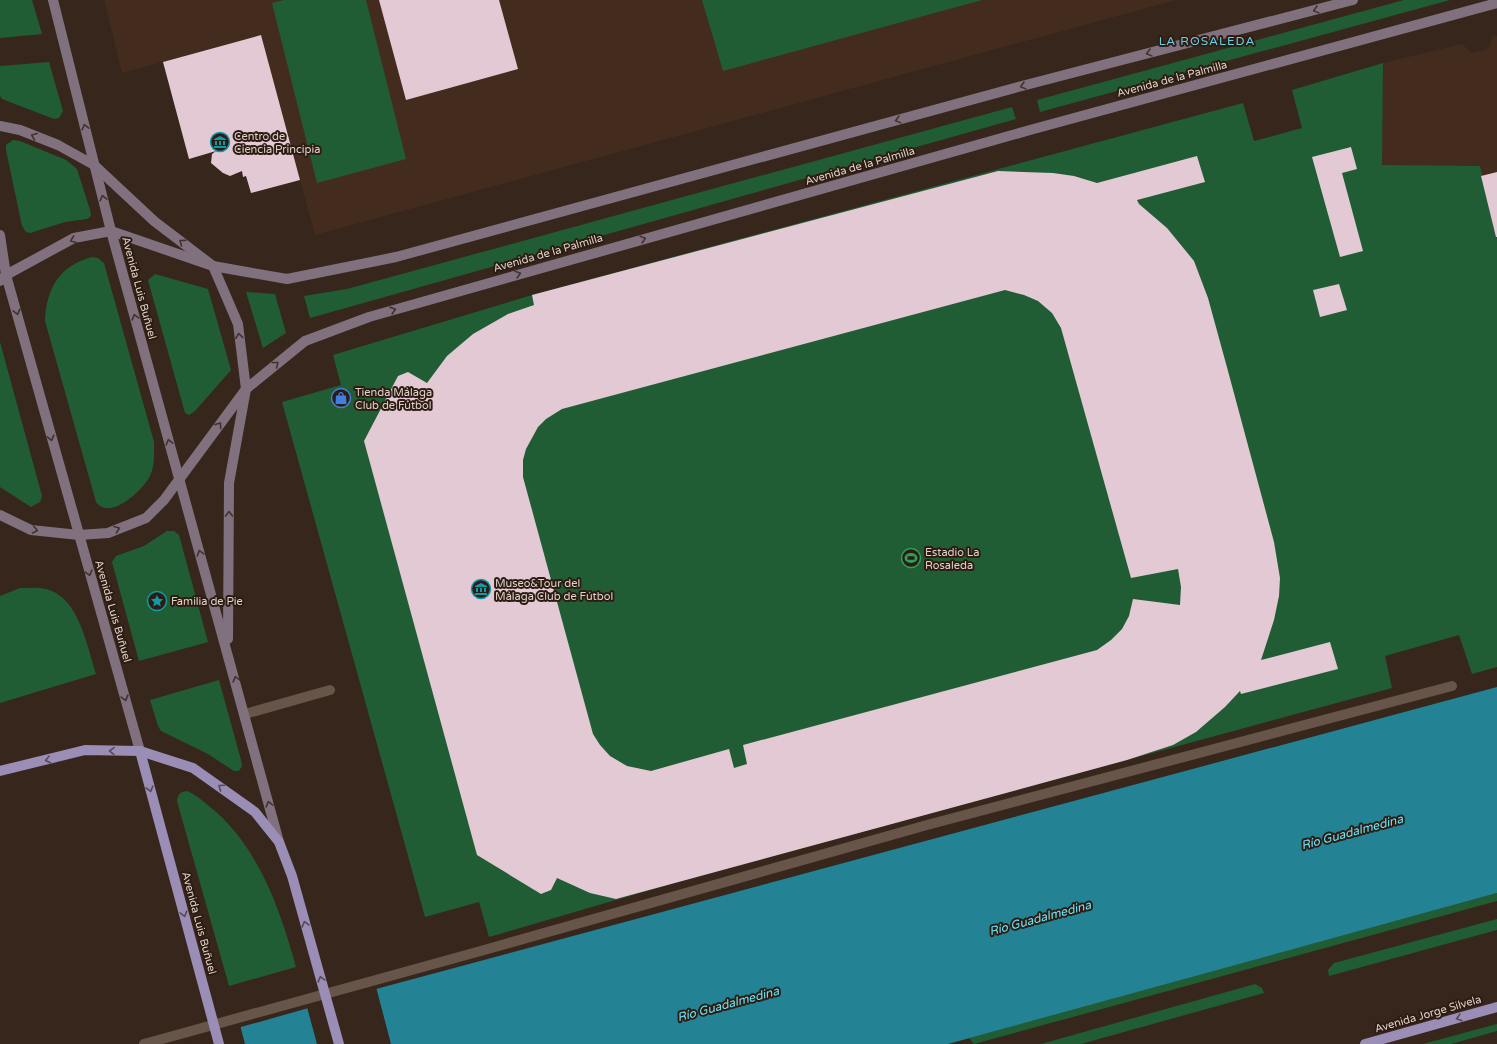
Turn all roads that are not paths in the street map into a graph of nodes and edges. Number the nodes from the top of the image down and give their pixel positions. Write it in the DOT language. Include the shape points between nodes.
graph roads {
  1 [pos="53,0"];
  2 [pos="1353,0"];
  3 [pos="1497,3"];
  4 [pos="0,126"];
  5 [pos="94,165"];
  6 [pos="111,231"];
  7 [pos="0,235"];
  8 [pos="213,266"];
  9 [pos="3,278"];
  10 [pos="246,389"];
  11 [pos="179,480"];
  12 [pos="0,515"];
  13 [pos="79,535"];
  14 [pos="228,651"];
  15 [pos="1452,686"];
  16 [pos="330,690"];
  17 [pos="245,714"];
  18 [pos="140,751"];
  19 [pos="0,771"];
  20 [pos="279,842"];
  21 [pos="1497,1007"];
  22 [pos="144,1044"];
  23 [pos="219,1044"];
  24 [pos="339,1044"];
  25 [pos="1365,1044"];
  5 -- 1 [label="main road, Avenida Luis Buñuel, one-way"];
  2 -- 8 [label="main road, one-way" via="1018,87 396,257 287,279"];
  10 -- 3 [label="main road, Avenida de la Palmilla, one-way" via="305,341 376,315 1030,130"];
  5 -- 4 [label="main road, one-way" via="58,145 20,130"];
  6 -- 5 [label="main road, Avenida Luis Buñuel, one-way"];
  8 -- 5 [label="main road, one-way" via="154,221"];
  6 -- 8 [label="main road"];
  6 -- 9 [label="main road, one-way" via="74,238"];
  11 -- 6 [label="main road, Avenida Luis Buñuel, one-way"];
  7 -- 9 [label="main road, Avenida Luis Buñuel"];
  10 -- 8 [label="main road, Avenida Luis Buñuel, one-way" via="238,324"];
  9 -- 13 [label="main road, Avenida Luis Buñuel, one-way"];
  11 -- 10 [label="main road, Avenida de la Palmilla, one-way"];
  14 -- 10 [label="main road, Avenida Luis Buñuel, one-way" via="229,483"];
  13 -- 11 [label="main road, Avenida de la Palmilla, one-way" via="108,533 146,518"];
  14 -- 11 [label="main road, Avenida Luis Buñuel, one-way"];
  12 -- 13 [label="main road, Avenida de la Palmilla, one-way" via="31,530"];
  13 -- 18 [label="main road, Avenida Luis Buñuel, one-way"];
  17 -- 14 [label="main road, Avenida Luis Buñuel, one-way"];
  15 -- 22 [label="lane" via="928,824"];
  16 -- 17 [label="lane"];
  20 -- 17 [label="main road, Avenida Luis Buñuel, one-way"];
  18 -- 19 [label="main road, one-way" via="85,750"];
  20 -- 18 [label="main road, one-way" via="255,812 194,768"];
  18 -- 23 [label="main road, Avenida Luis Buñuel, one-way"];
  24 -- 20 [label="main road, Avenida Luis Buñuel, one-way" via="292,876"];
  21 -- 25 [label="main road, Avenida Jorge Silvela, one-way"];
}
